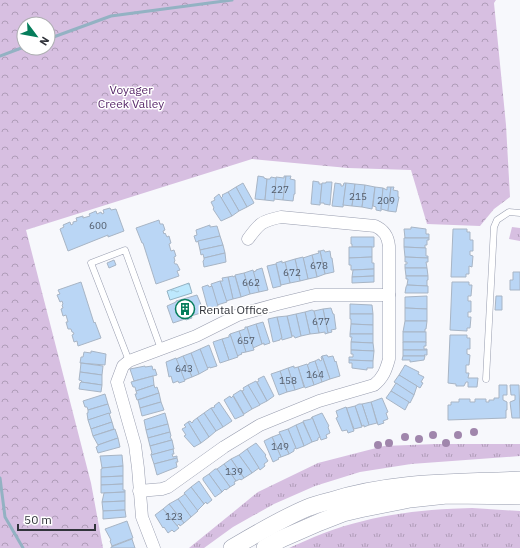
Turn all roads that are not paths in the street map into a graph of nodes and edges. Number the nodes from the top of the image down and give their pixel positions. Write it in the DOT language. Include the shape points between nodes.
graph roads {
  1 [pos="520,213"];
  2 [pos="248,239"];
  3 [pos="389,295"];
  4 [pos="161,349"];
  5 [pos="129,360"];
  6 [pos="486,379"];
  7 [pos="520,480"];
  8 [pos="139,490"];
  9 [pos="520,496"];
  10 [pos="154,548"];
  11 [pos="232,548"];
  12 [pos="265,548"];
  1 -- 6 [label="lane" via="509,212 497,220 494,227"];
  2 -- 3 [label="street" via="258,225 281,218 375,226 381,229 389,240"];
  3 -- 4 [label="street" via="316,295 238,315 196,336"];
  3 -- 8 [label="street" via="389,359 387,369 374,385 319,401 272,420 224,447 168,487"];
  4 -- 5 [label="street"];
  4 -- 5 [label="lane" via="125,250 91,263"];
  5 -- 8 [label="street" via="123,366 117,382 135,445"];
  7 -- 11 [label="main road" via="439,482 350,494 308,508"];
  8 -- 10 [label="street" via="142,517"];
  9 -- 12 [label="main road" via="447,495 360,509 320,522"];
}
